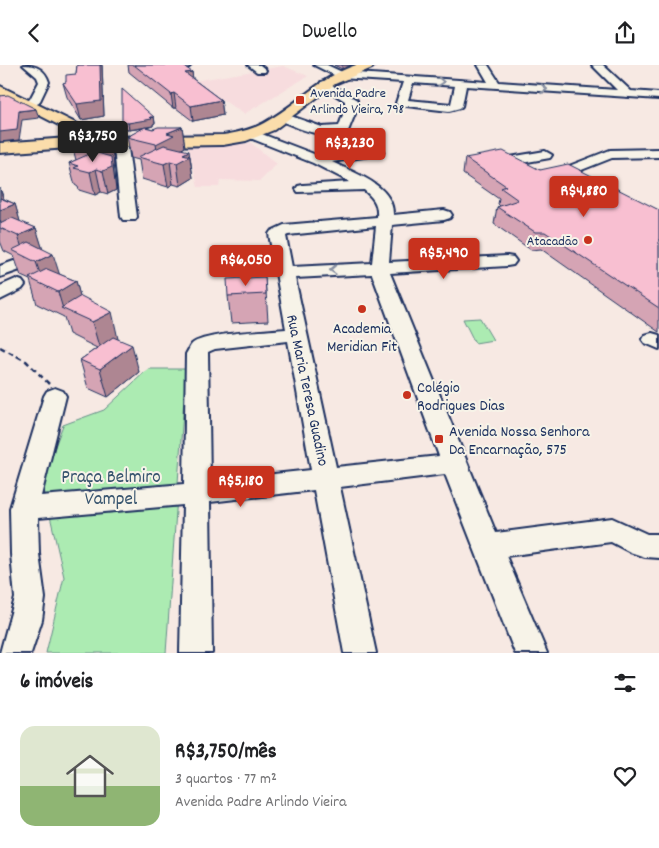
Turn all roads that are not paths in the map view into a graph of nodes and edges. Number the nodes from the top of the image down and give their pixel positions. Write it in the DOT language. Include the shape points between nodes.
graph roads {
  1 [pos="28,65"];
  2 [pos="186,65"];
  3 [pos="319,65"];
  4 [pos="368,65"];
  5 [pos="483,65"];
  6 [pos="597,65"];
  7 [pos="163,69"];
  8 [pos="340,75"];
  9 [pos="409,80"];
  10 [pos="461,83"];
  11 [pos="325,84"];
  12 [pos="495,85"];
  13 [pos="0,90"];
  14 [pos="628,94"];
  15 [pos="659,96"];
  16 [pos="28,105"];
  17 [pos="285,118"];
  18 [pos="254,135"];
  19 [pos="109,142"];
  20 [pos="0,148"];
  21 [pos="377,151"];
  22 [pos="659,153"];
  23 [pos="544,155"];
  24 [pos="318,160"];
  25 [pos="510,161"];
  26 [pos="574,169"];
  27 [pos="367,185"];
  28 [pos="303,189"];
  29 [pos="444,215"];
  30 [pos="129,217"];
  31 [pos="385,220"];
  32 [pos="507,261"];
  33 [pos="380,267"];
  34 [pos="286,273"];
  35 [pos="298,335"];
  36 [pos="55,396"];
  37 [pos="454,464"];
  38 [pos="327,478"];
  39 [pos="196,493"];
  40 [pos="24,508"];
  41 [pos="487,544"];
  42 [pos="659,546"];
  43 [pos="15,653"];
  44 [pos="196,653"];
  45 [pos="360,653"];
  46 [pos="531,653"];
  1 -- 16 [label="street" via="44,82 34,103"];
  2 -- 7 [label="street"];
  3 -- 8 [label="street"];
  4 -- 8 [label="main road"];
  5 -- 12 [label="street"];
  6 -- 14 [label="street"];
  8 -- 9 [label="street"];
  8 -- 11 [label="main road"];
  9 -- 10 [label="street, one-way"];
  9 -- 10 [label="street" via="402,103 449,108 456,106"];
  10 -- 12 [label="street"];
  11 -- 17 [label="main road"];
  11 -- 17 [label="street" via="351,100 344,128 320,131"];
  12 -- 14 [label="street, one-way"];
  13 -- 16 [label="main road"];
  14 -- 15 [label="street"];
  16 -- 19 [label="main road"];
  17 -- 18 [label="main road"];
  18 -- 19 [label="main road" via="223,140"];
  18 -- 24 [label="street"];
  19 -- 20 [label="main road"];
  19 -- 30 [label="street"];
  21 -- 24 [label="street"];
  22 -- 26 [label="street" via="610,154"];
  23 -- 25 [label="street"];
  24 -- 27 [label="street"];
  27 -- 28 [label="street"];
  27 -- 31 [label="street" via="383,201"];
  29 -- 31 [label="street, Rua Maria Teresa Guadino"];
  31 -- 33 [label="street"];
  31 -- 34 [label="street, Rua Maria Teresa Guadino" via="278,232"];
  32 -- 33 [label="street"];
  33 -- 34 [label="street, one-way"];
  33 -- 37 [label="street"];
  34 -- 35 [label="street, Rua Maria Teresa Guadino"];
  35 -- 38 [label="street, Rua Maria Teresa Guadino"];
  35 -- 39 [label="street" via="223,341 200,348 196,359"];
  36 -- 40 [label="street"];
  37 -- 38 [label="street"];
  37 -- 41 [label="street"];
  38 -- 39 [label="street"];
  38 -- 45 [label="street, Rua Maria Teresa Guadino"];
  39 -- 40 [label="street"];
  39 -- 44 [label="street"];
  40 -- 43 [label="street" via="30,599"];
  41 -- 42 [label="street" via="501,545 612,530 623,533 636,544"];
  41 -- 46 [label="street"];
}
